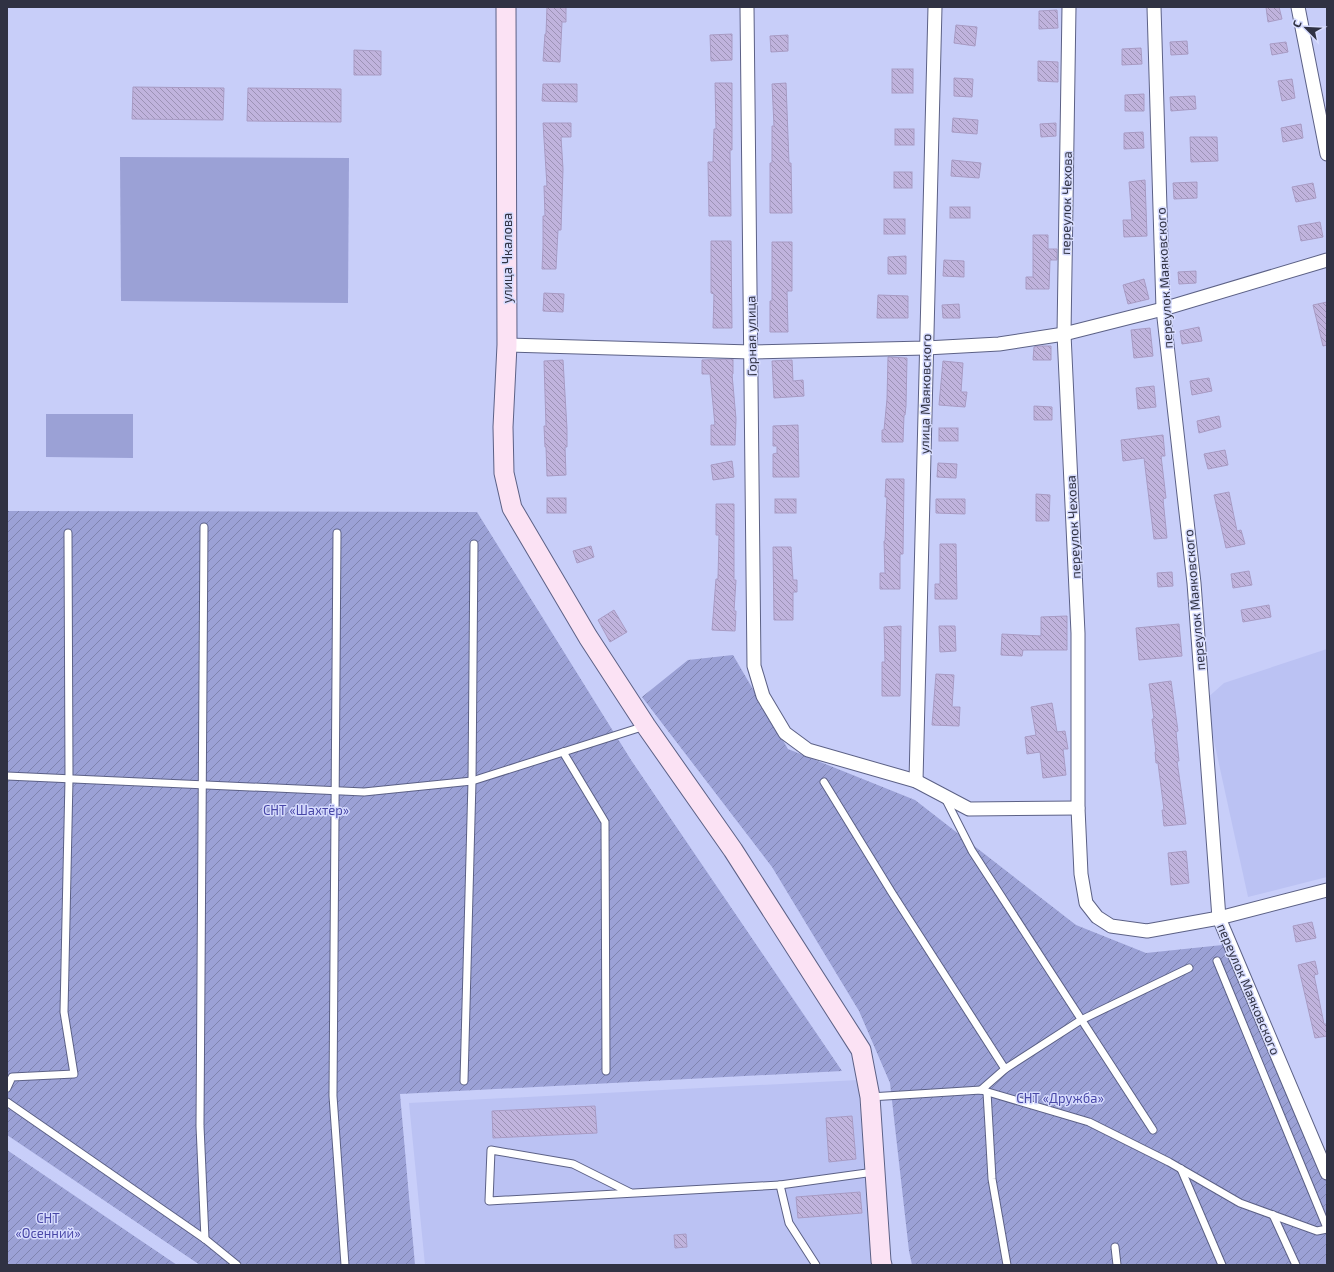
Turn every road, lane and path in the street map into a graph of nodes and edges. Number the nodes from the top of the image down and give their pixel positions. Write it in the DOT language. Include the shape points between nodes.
graph roads {
  1 [pos="506,7"];
  2 [pos="747,7"];
  3 [pos="935,7"];
  4 [pos="1069,7"];
  5 [pos="1154,7"];
  6 [pos="1298,7"];
  7 [pos="1327,154"];
  8 [pos="1327,260"];
  9 [pos="1163,309"];
  10 [pos="1064,334"];
  11 [pos="507,345"];
  12 [pos="926,348"];
  13 [pos="751,352"];
  14 [pos="204,527"];
  15 [pos="68,533"];
  16 [pos="337,533"];
  17 [pos="474,544"];
  18 [pos="646,726"];
  19 [pos="563,752"];
  20 [pos="7,776"];
  21 [pos="69,779"];
  22 [pos="916,781"];
  23 [pos="472,782"];
  24 [pos="824,782"];
  25 [pos="203,785"];
  26 [pos="335,790"];
  27 [pos="944,796"];
  28 [pos="1078,808"];
  29 [pos="1327,890"];
  30 [pos="1219,918"];
  31 [pos="1217,961"];
  32 [pos="1189,968"];
  33 [pos="1082,1020"];
  34 [pos="1005,1069"];
  35 [pos="606,1071"];
  36 [pos="464,1081"];
  37 [pos="7,1088"];
  38 [pos="984,1091"];
  39 [pos="870,1097"];
  40 [pos="7,1102"];
  41 [pos="1153,1130"];
  42 [pos="1181,1169"];
  43 [pos="875,1172"];
  44 [pos="1327,1173"];
  45 [pos="780,1185"];
  46 [pos="631,1193"];
  47 [pos="1273,1215"];
  48 [pos="1327,1229"];
  49 [pos="205,1239"];
  50 [pos="1115,1246"];
  51 [pos="237,1265"];
  52 [pos="345,1265"];
  53 [pos="816,1265"];
  54 [pos="882,1265"];
  55 [pos="1007,1265"];
  56 [pos="1117,1265"];
  57 [pos="1222,1265"];
  58 [pos="1296,1265"];
  1 -- 11 [label="main road, улица Чкалова"];
  2 -- 13 [label="street, Горная улица"];
  3 -- 12 [label="street, улица Маяковского"];
  4 -- 10 [label="street, переулок Чехова"];
  5 -- 9 [label="street, переулок Маяковского"];
  6 -- 7 [label="street"];
  8 -- 9 [label="street"];
  9 -- 10 [label="street"];
  9 -- 30 [label="street, переулок Маяковского" via="1194,583"];
  10 -- 12 [label="street" via="999,344"];
  10 -- 28 [label="street, переулок Чехова" via="1078,633"];
  11 -- 13 [label="street"];
  11 -- 18 [label="main road, улица Чкалова" via="503,427 504,473 512,508 588,637"];
  12 -- 13 [label="street"];
  12 -- 22 [label="street, улица Маяковского"];
  13 -- 22 [label="street, Горная улица" via="754,666 764,696 785,733 808,750"];
  14 -- 25 [label="lane"];
  15 -- 21 [label="lane"];
  16 -- 26 [label="lane"];
  17 -- 23 [label="lane"];
  18 -- 19 [label="lane"];
  18 -- 39 [label="main road, улица Чкалова" via="733,850 861,1050"];
  19 -- 23 [label="lane"];
  19 -- 35 [label="lane" via="605,822"];
  20 -- 21 [label="lane"];
  21 -- 25 [label="lane"];
  21 -- 37 [label="lane" via="64,1012 74,1074 12,1077"];
  22 -- 27 [label="street, Горная улица"];
  23 -- 26 [label="lane" via="364,792"];
  23 -- 36 [label="lane"];
  24 -- 34 [label="lane"];
  25 -- 26 [label="lane"];
  25 -- 49 [label="lane" via="200,1126"];
  26 -- 52 [label="lane" via="333,1096"];
  27 -- 28 [label="street, Горная улица" via="969,809"];
  27 -- 33 [label="lane" via="972,851"];
  28 -- 30 [label="street, переулок Чехова" via="1081,874 1086,903 1097,917 1111,926 1147,931"];
  29 -- 30 [label="street, переулок Чехова"];
  30 -- 44 [label="street, переулок Маяковского"];
  31 -- 48 [label="lane"];
  32 -- 33 [label="lane"];
  33 -- 34 [label="lane"];
  33 -- 41 [label="lane"];
  34 -- 38 [label="lane"];
  38 -- 39 [label="lane"];
  38 -- 42 [label="lane" via="1089,1122"];
  38 -- 55 [label="lane" via="992,1179"];
  39 -- 43 [label="main road, улица Чкалова"];
  40 -- 49 [label="lane"];
  42 -- 47 [label="lane" via="1240,1203"];
  42 -- 57 [label="lane"];
  43 -- 45 [label="lane"];
  43 -- 54 [label="main road, улица Чкалова"];
  45 -- 46 [label="lane"];
  45 -- 53 [label="lane" via="789,1223"];
  46 -- 46 [label="lane" via="489,1201 491,1150 573,1164"];
  47 -- 48 [label="lane" via="1317,1231"];
  47 -- 58 [label="lane"];
  49 -- 51 [label="lane"];
  50 -- 56 [label="lane"];
}
